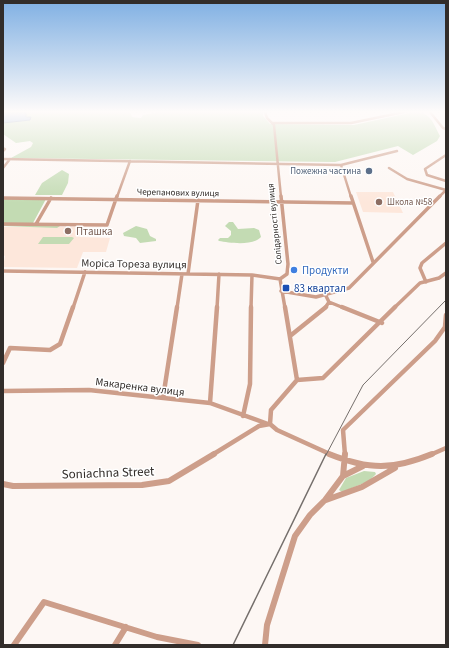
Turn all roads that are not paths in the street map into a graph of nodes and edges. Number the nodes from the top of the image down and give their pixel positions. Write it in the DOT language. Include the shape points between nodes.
graph roads {
  1 [pos="276,142"];
  2 [pos="3,148"];
  3 [pos="3,151"];
  4 [pos="397,151"];
  5 [pos="446,155"];
  6 [pos="3,159"];
  7 [pos="10,159"];
  8 [pos="130,161"];
  9 [pos="278,163"];
  10 [pos="341,165"];
  11 [pos="3,168"];
  12 [pos="389,168"];
  13 [pos="446,181"];
  14 [pos="446,190"];
  15 [pos="3,198"];
  16 [pos="51,198"];
  17 [pos="117,199"];
  18 [pos="198,200"];
  19 [pos="281,202"];
  20 [pos="353,203"];
  21 [pos="3,224"];
  22 [pos="36,224"];
  23 [pos="446,243"];
  24 [pos="373,262"];
  25 [pos="3,272"];
  26 [pos="85,272"];
  27 [pos="446,273"];
  28 [pos="182,274"];
  29 [pos="188,274"];
  30 [pos="219,274"];
  31 [pos="252,275"];
  32 [pos="264,276"];
  33 [pos="280,279"];
  34 [pos="426,282"];
  35 [pos="281,291"];
  36 [pos="326,296"];
  37 [pos="329,302"];
  38 [pos="446,315"];
  39 [pos="382,323"];
  40 [pos="446,328"];
  41 [pos="290,336"];
  42 [pos="3,363"];
  43 [pos="297,380"];
  44 [pos="3,391"];
  45 [pos="163,398"];
  46 [pos="210,403"];
  47 [pos="243,416"];
  48 [pos="270,424"];
  49 [pos="446,448"];
  50 [pos="345,459"];
  51 [pos="364,466"];
  52 [pos="397,466"];
  53 [pos="343,476"];
  54 [pos="3,484"];
  55 [pos="325,500"];
  56 [pos="126,628"];
  57 [pos="14,645"];
  58 [pos="115,645"];
  59 [pos="198,645"];
  60 [pos="265,645"];
  1 -- 9 [label="street, Солідарності вулиця"];
  2 -- 3 [label="street"];
  4 -- 10 [label="street"];
  5 -- 13 [label="street" via="425,169 427,175"];
  6 -- 7 [label="street"];
  7 -- 8 [label="street"];
  7 -- 11 [label="street"];
  8 -- 9 [label="street"];
  8 -- 17 [label="street"];
  9 -- 10 [label="street"];
  9 -- 19 [label="street, Солідарності вулиця"];
  10 -- 20 [label="street"];
  12 -- 14 [label="street" via="397,174"];
  14 -- 24 [label="street"];
  15 -- 16 [label="street, Черепанових вулиця"];
  16 -- 17 [label="street, Черепанових вулиця"];
  16 -- 22 [label="street"];
  17 -- 18 [label="street, Черепанових вулиця"];
  17 -- 22 [label="street" via="107,225"];
  18 -- 19 [label="street, Черепанових вулиця"];
  18 -- 29 [label="street"];
  19 -- 20 [label="street, Черепанових вулиця"];
  19 -- 33 [label="street, Солідарності вулиця" via="288,264 286,274"];
  20 -- 24 [label="street"];
  21 -- 22 [label="street"];
  23 -- 34 [label="street" via="422,262 420,268"];
  24 -- 36 [label="street" via="348,288"];
  25 -- 26 [label="street, Моріса Тореза вулиця"];
  26 -- 28 [label="street, Моріса Тореза вулиця"];
  26 -- 42 [label="street" via="60,344 50,350 10,348"];
  27 -- 34 [label="street"];
  28 -- 29 [label="street, Моріса Тореза вулиця"];
  28 -- 45 [label="street"];
  29 -- 30 [label="street, Моріса Тореза вулиця"];
  30 -- 31 [label="street, Моріса Тореза вулиця"];
  30 -- 46 [label="street"];
  31 -- 32 [label="street, Моріса Тореза вулиця"];
  31 -- 47 [label="street" via="250,384"];
  32 -- 33 [label="street, Солідарності вулиця"];
  33 -- 35 [label="street, Солідарності вулиця"];
  34 -- 39 [label="street" via="420,283"];
  35 -- 36 [label="street" via="316,297"];
  35 -- 41 [label="street, Солідарності вулиця"];
  36 -- 37 [label="street"];
  37 -- 39 [label="street"];
  37 -- 41 [label="street"];
  38 -- 40 [label="street"];
  39 -- 43 [label="street" via="323,378"];
  40 -- 50 [label="street" via="343,430"];
  41 -- 43 [label="street, Солідарності вулиця"];
  43 -- 48 [label="street" via="271,410"];
  44 -- 45 [label="street, Макаренка вулиця" via="90,390"];
  45 -- 46 [label="street, Макаренка вулиця"];
  46 -- 47 [label="street, Макаренка вулиця"];
  47 -- 48 [label="street, Макаренка вулиця"];
  48 -- 50 [label="street" via="277,430"];
  48 -- 54 [label="street, Soniachna Street" via="260,426 169,481 142,485"];
  49 -- 52 [label="street"];
  50 -- 51 [label="street"];
  50 -- 53 [label="street"];
  51 -- 52 [label="street"];
  51 -- 53 [label="street"];
  52 -- 55 [label="street" via="379,480"];
  53 -- 55 [label="street"];
  55 -- 60 [label="street" via="295,536 267,625"];
  56 -- 57 [label="street" via="44,602"];
  56 -- 58 [label="street"];
  56 -- 59 [label="street"];
}
